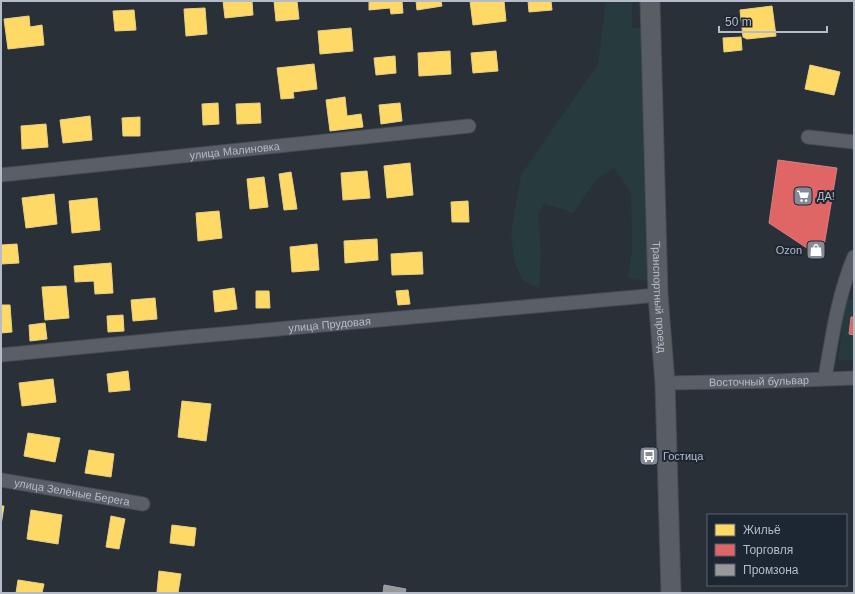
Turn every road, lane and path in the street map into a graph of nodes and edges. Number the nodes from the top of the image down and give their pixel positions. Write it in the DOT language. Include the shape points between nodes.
graph roads {
  1 [pos="650,1"];
  2 [pos="468,126"];
  3 [pos="808,137"];
  4 [pos="854,142"];
  5 [pos="1,175"];
  6 [pos="854,256"];
  7 [pos="658,295"];
  8 [pos="1,355"];
  9 [pos="825,378"];
  10 [pos="854,378"];
  11 [pos="665,383"];
  12 [pos="1,480"];
  13 [pos="143,504"];
  14 [pos="671,593"];
  1 -- 7 [label="main road, Транспортный проезд"];
  2 -- 5 [label="street, улица Малиновка"];
  3 -- 4 [label="street"];
  6 -- 9 [label="street" via="834,324"];
  7 -- 8 [label="street, улица Прудовая"];
  7 -- 11 [label="main road, Транспортный проезд"];
  9 -- 10 [label="street, Восточный бульвар"];
  9 -- 11 [label="street, Восточный бульвар"];
  11 -- 14 [label="main road, Транспортный проезд"];
  12 -- 13 [label="street, улица Зелёные Берега"];
}
